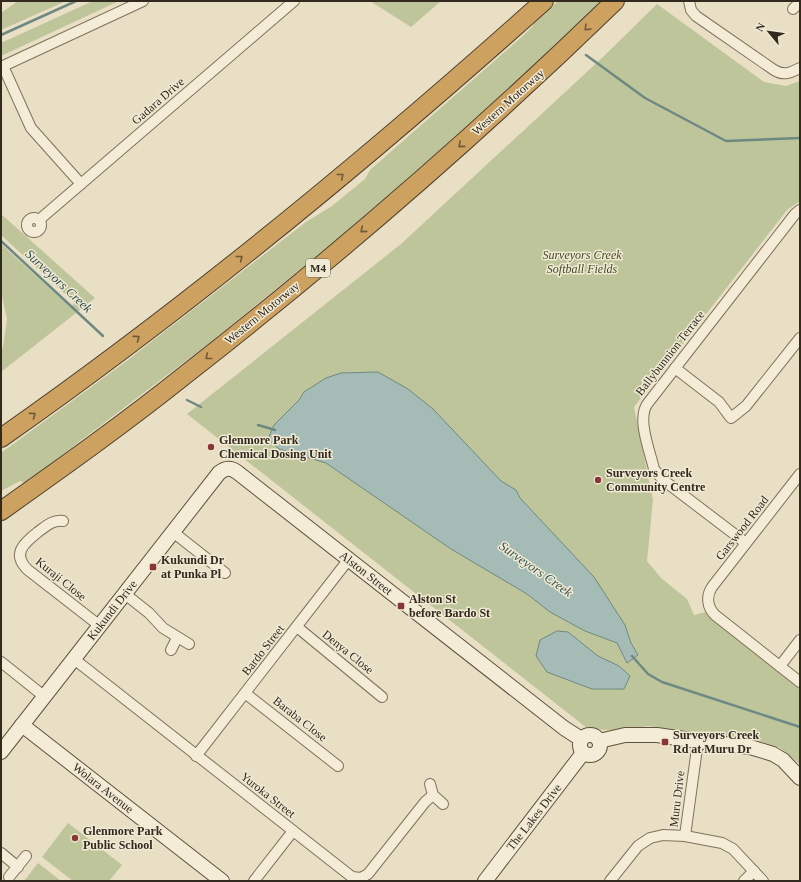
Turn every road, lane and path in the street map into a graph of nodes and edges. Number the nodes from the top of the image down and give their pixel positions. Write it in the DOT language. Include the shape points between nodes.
graph roads {
  1 [pos="143,1"];
  2 [pos="544,1"];
  3 [pos="615,1"];
  4 [pos="689,1"];
  5 [pos="289,3"];
  6 [pos="2,66"];
  7 [pos="800,68"];
  8 [pos="81,184"];
  9 [pos="800,210"];
  10 [pos="39,220"];
  11 [pos="800,338"];
  12 [pos="675,368"];
  13 [pos="1,438"];
  14 [pos="225,469"];
  15 [pos="800,474"];
  16 [pos="1,511"];
  17 [pos="63,521"];
  18 [pos="173,532"];
  19 [pos="746,543"];
  20 [pos="348,559"];
  21 [pos="225,573"];
  22 [pos="124,594"];
  23 [pos="100,626"];
  24 [pos="296,627"];
  25 [pos="178,638"];
  26 [pos="800,640"];
  27 [pos="190,644"];
  28 [pos="170,650"];
  29 [pos="74,659"];
  30 [pos="1,662"];
  31 [pos="780,666"];
  32 [pos="800,682"];
  33 [pos="245,693"];
  34 [pos="45,697"];
  35 [pos="382,697"];
  36 [pos="22,725"];
  37 [pos="581,739"];
  38 [pos="599,741"];
  39 [pos="698,741"];
  40 [pos="1,752"];
  41 [pos="583,753"];
  42 [pos="196,756"];
  43 [pos="338,766"];
  44 [pos="800,778"];
  45 [pos="430,784"];
  46 [pos="433,795"];
  47 [pos="443,804"];
  48 [pos="292,831"];
  49 [pos="686,836"];
  50 [pos="1,853"];
  51 [pos="26,856"];
  52 [pos="18,866"];
  53 [pos="754,871"];
  54 [pos="9,877"];
  55 [pos="222,881"];
  56 [pos="254,881"];
  57 [pos="485,881"];
  58 [pos="610,881"];
  59 [pos="744,881"];
  60 [pos="763,881"];
  1 -- 6 [label="street"];
  13 -- 2 [label="highway, one-way" via="271,234 462,74"];
  3 -- 16 [label="highway, Western Motorway / M4, one-way" via="471,136 307,277 184,376"];
  4 -- 7 [label="street" via="696,16 774,70 786,74"];
  5 -- 8 [label="street, Gadara Drive"];
  6 -- 8 [label="street" via="31,128"];
  8 -- 10 [label="street, Gadara Drive"];
  9 -- 12 [label="street, Ballybunnion Terrace"];
  11 -- 12 [label="street" via="746,406 731,418 719,402"];
  12 -- 19 [label="street, Ballybunnion Terrace" via="643,411 643,422 654,469 662,479"];
  14 -- 18 [label="street, Kukundi Drive" via="219,473"];
  14 -- 20 [label="street, Alston Street" via="230,468 237,472"];
  15 -- 19 [label="street, Garswood Road"];
  17 -- 23 [label="street, Kuraji Close" via="50,524 27,540 21,550 21,560 28,570"];
  18 -- 21 [label="street"];
  18 -- 22 [label="street, Kukundi Drive"];
  19 -- 31 [label="street, Garswood Road" via="712,587 708,595 710,610"];
  20 -- 24 [label="street, Bardo Street"];
  20 -- 37 [label="street, Alston Street"];
  22 -- 23 [label="street, Kukundi Drive"];
  22 -- 25 [label="street"];
  23 -- 29 [label="street, Kukundi Drive"];
  24 -- 33 [label="street, Bardo Street"];
  24 -- 35 [label="street, Denya Close"];
  25 -- 27 [label="street"];
  25 -- 28 [label="street"];
  26 -- 31 [label="street"];
  29 -- 34 [label="street, Kukundi Drive"];
  29 -- 42 [label="street, Yuroka Street"];
  30 -- 34 [label="street"];
  31 -- 32 [label="street"];
  33 -- 42 [label="street, Bardo Street"];
  33 -- 43 [label="street, Baraba Close"];
  34 -- 36 [label="street, Kukundi Drive"];
  36 -- 40 [label="street, Kukundi Drive"];
  36 -- 55 [label="street, Wolara Avenue"];
  37 -- 38 [label="street" via="589,734"];
  37 -- 41 [label="street" via="579,745"];
  38 -- 39 [label="street" via="625,735 657,735"];
  38 -- 41 [label="street" via="600,747 596,753"];
  39 -- 44 [label="street" via="761,749 783,760"];
  39 -- 49 [label="street, Muru Drive"];
  41 -- 57 [label="street, The Lakes Drive"];
  42 -- 48 [label="street, Yuroka Street"];
  45 -- 46 [label="street"];
  46 -- 47 [label="street"];
  46 -- 48 [label="street, Yuroka Street" via="368,874 361,878 349,875"];
  48 -- 56 [label="street"];
  49 -- 53 [label="street" via="727,845"];
  49 -- 58 [label="street, Muru Drive" via="663,835 647,840 634,850"];
  50 -- 52 [label="street"];
  51 -- 52 [label="street"];
  52 -- 54 [label="street"];
  53 -- 59 [label="street"];
  53 -- 60 [label="street"];
}
